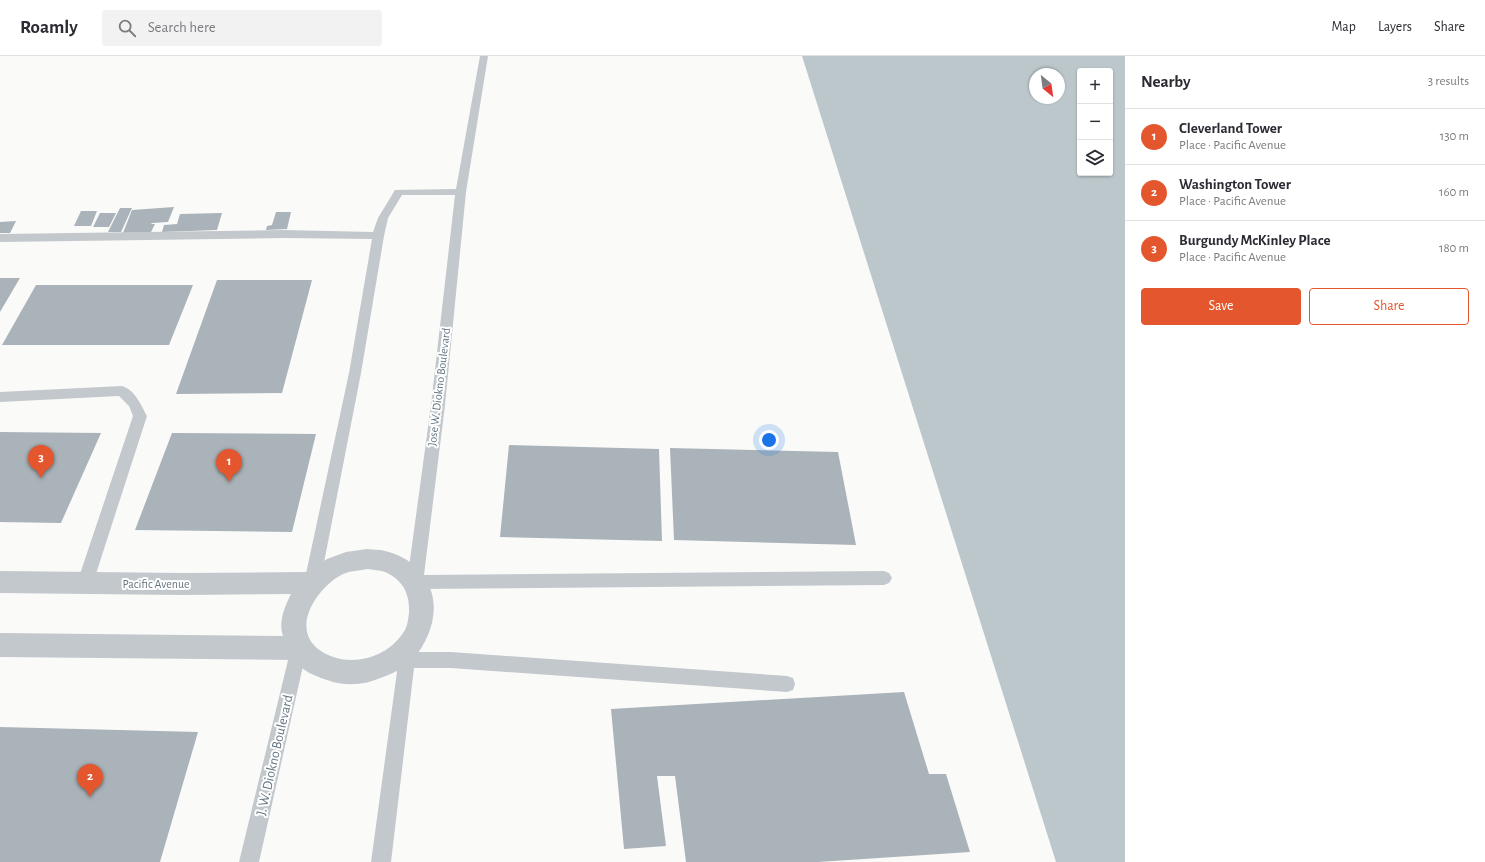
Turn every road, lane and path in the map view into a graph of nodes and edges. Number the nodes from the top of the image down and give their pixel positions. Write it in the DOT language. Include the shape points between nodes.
graph roads {
  1 [pos="484,56"];
  2 [pos="461,192"];
  3 [pos="378,236"];
  4 [pos="0,238"];
  5 [pos="0,397"];
  6 [pos="884,578"];
  7 [pos="0,582"];
  8 [pos="312,582"];
  9 [pos="415,582"];
  10 [pos="85,583"];
  11 [pos="0,645"];
  12 [pos="299,648"];
  13 [pos="408,653"];
  14 [pos="786,684"];
  15 [pos="249,862"];
  16 [pos="381,862"];
  1 -- 2 [label="lane, Jose W. Diokno Boulevard"];
  2 -- 3 [label="lane" via="400,192 384,218"];
  2 -- 9 [label="lane, Jose W. Diokno Boulevard" via="438,405"];
  3 -- 4 [label="lane" via="283,234"];
  3 -- 8 [label="lane" via="355,373"];
  5 -- 10 [label="lane" via="122,390 134,403 140,416"];
  6 -- 9 [label="lane"];
  7 -- 10 [label="street, Pacific Avenue"];
  8 -- 9 [label="street" via="328,570 347,562 367,559 386,562 403,569"];
  8 -- 10 [label="street, Pacific Avenue"];
  8 -- 12 [label="street" via="296,607 294,635"];
  9 -- 13 [label="street" via="422,596 423,613"];
  11 -- 12 [label="street"];
  12 -- 13 [label="street" via="311,662 329,671 350,674 372,671"];
  12 -- 15 [label="lane, J. W. Diokno Boulevard"];
  13 -- 14 [label="lane" via="451,660"];
  13 -- 16 [label="lane"];
}
